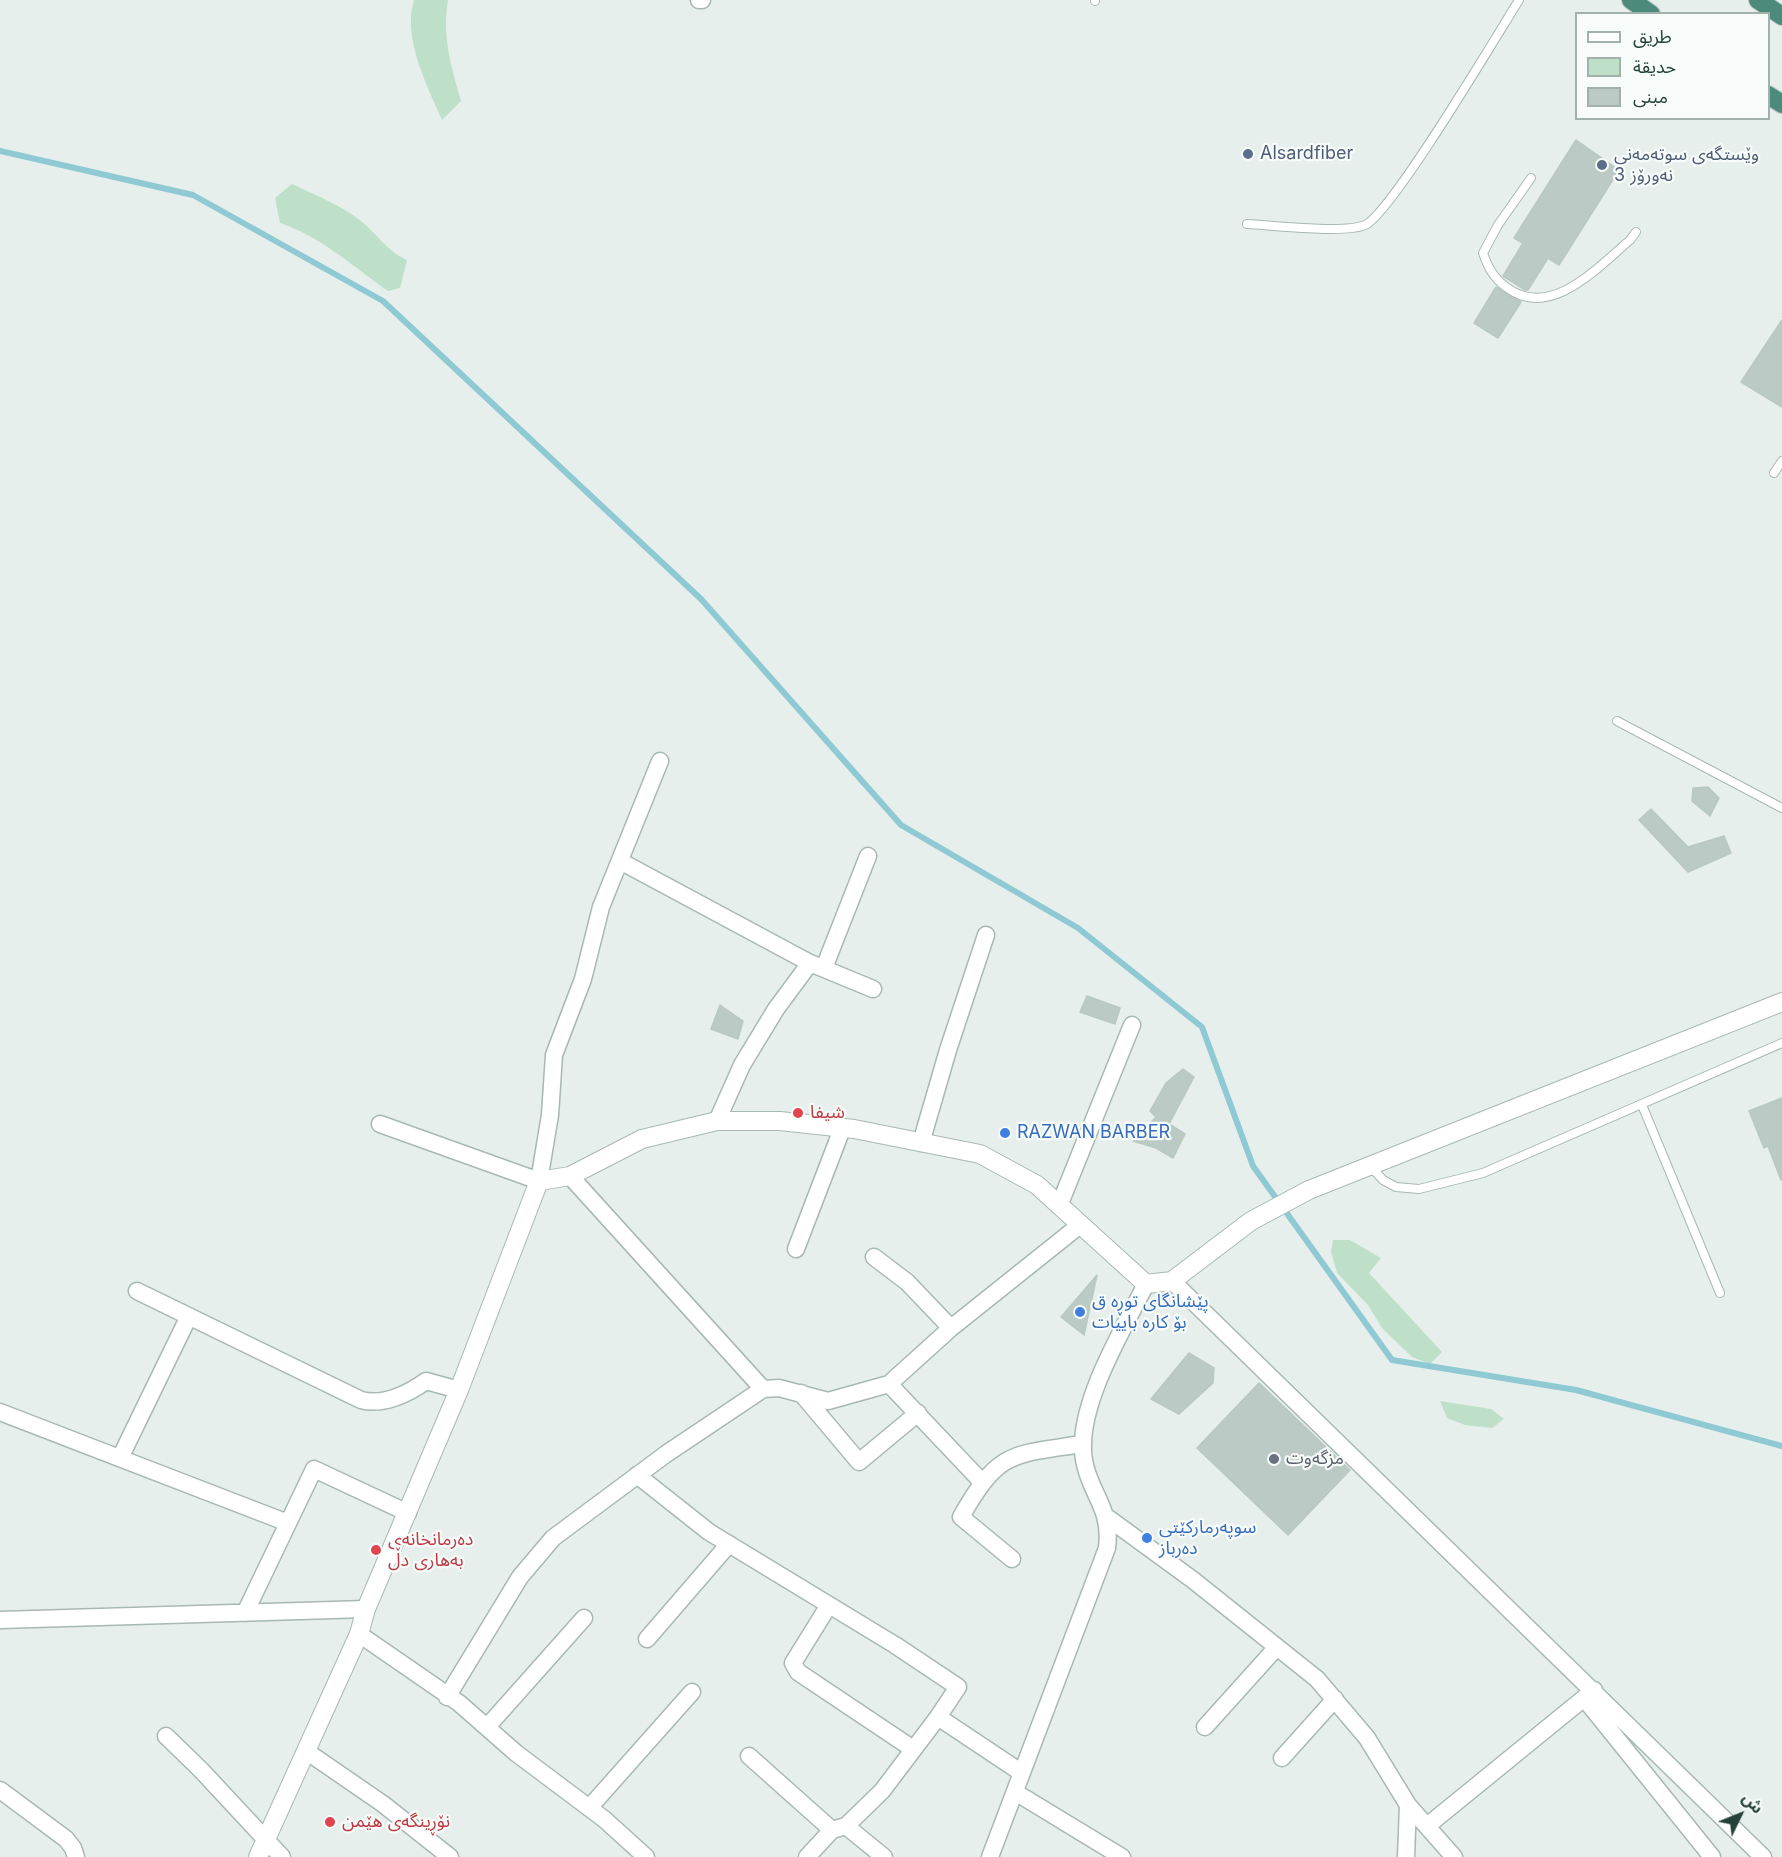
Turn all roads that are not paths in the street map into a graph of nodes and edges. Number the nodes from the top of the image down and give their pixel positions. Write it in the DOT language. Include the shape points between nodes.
graph roads {
  1 [pos="1519,0"];
  2 [pos="1631,0"];
  3 [pos="1758,0"];
  4 [pos="1648,12"];
  5 [pos="1782,16"];
  6 [pos="1531,178"];
  7 [pos="1247,224"];
  8 [pos="1636,232"];
  9 [pos="1782,461"];
  10 [pos="1774,473"];
  11 [pos="1617,721"];
  12 [pos="660,761"];
  13 [pos="1782,808"];
  14 [pos="868,856"];
  15 [pos="620,861"];
  16 [pos="986,936"];
  17 [pos="817,965"];
  18 [pos="873,989"];
  19 [pos="1782,1002"];
  20 [pos="1132,1025"];
  21 [pos="1782,1043"];
  22 [pos="1642,1105"];
  23 [pos="717,1121"];
  24 [pos="380,1124"];
  25 [pos="842,1129"];
  26 [pos="921,1143"];
  27 [pos="1371,1167"];
  28 [pos="570,1176"];
  29 [pos="539,1181"];
  30 [pos="1059,1206"];
  31 [pos="1080,1225"];
  32 [pos="796,1249"];
  33 [pos="874,1257"];
  34 [pos="1172,1281"];
  35 [pos="1146,1284"];
  36 [pos="137,1292"];
  37 [pos="1720,1293"];
  38 [pos="189,1316"];
  39 [pos="951,1328"];
  40 [pos="889,1384"];
  41 [pos="763,1389"];
  42 [pos="459,1390"];
  43 [pos="801,1393"];
  44 [pos="918,1413"];
  45 [pos="3,1420"];
  46 [pos="1082,1444"];
  47 [pos="120,1456"];
  48 [pos="637,1475"];
  49 [pos="981,1481"];
  50 [pos="408,1513"];
  51 [pos="1108,1518"];
  52 [pos="288,1523"];
  53 [pos="729,1544"];
  54 [pos="1012,1559"];
  55 [pos="829,1605"];
  56 [pos="366,1609"];
  57 [pos="244,1613"];
  58 [pos="584,1618"];
  59 [pos="0,1620"];
  60 [pos="359,1634"];
  61 [pos="647,1639"];
  62 [pos="1277,1647"];
  63 [pos="692,1692"];
  64 [pos="1589,1694"];
  65 [pos="447,1697"];
  66 [pos="1335,1699"];
  67 [pos="938,1718"];
  68 [pos="487,1727"];
  69 [pos="1205,1727"];
  70 [pos="166,1736"];
  71 [pos="913,1749"];
  72 [pos="306,1751"];
  73 [pos="749,1756"];
  74 [pos="1282,1758"];
  75 [pos="1022,1773"];
  76 [pos="0,1790"];
  77 [pos="1015,1792"];
  78 [pos="1408,1804"];
  79 [pos="589,1808"];
  80 [pos="1427,1826"];
  81 [pos="839,1828"];
  82 [pos="266,1839"];
  83 [pos="76,1857"];
  84 [pos="258,1857"];
  85 [pos="282,1857"];
  86 [pos="450,1857"];
  87 [pos="646,1857"];
  88 [pos="807,1857"];
  89 [pos="884,1857"];
  90 [pos="990,1857"];
  91 [pos="1122,1857"];
  92 [pos="1406,1857"];
  93 [pos="1454,1857"];
  94 [pos="1712,1857"];
  95 [pos="1762,1857"];
  1 -- 7 [label="lane" via="1416,161 1382,209 1365,225 1337,228"];
  2 -- 4 [label="highway"];
  3 -- 5 [label="highway"];
  6 -- 8 [label="lane" via="1498,225 1484,253 1497,280 1515,294 1546,299 1578,284"];
  9 -- 10 [label="lane"];
  11 -- 13 [label="lane"];
  12 -- 15 [label="street"];
  14 -- 17 [label="street"];
  15 -- 17 [label="street"];
  15 -- 29 [label="street" via="601,907 583,979 554,1055 550,1115"];
  16 -- 26 [label="street"];
  17 -- 18 [label="street"];
  17 -- 23 [label="street" via="776,1009 742,1065"];
  19 -- 27 [label="street"];
  20 -- 30 [label="street"];
  21 -- 22 [label="lane"];
  22 -- 27 [label="lane" via="1483,1173 1438,1185 1419,1189 1396,1187"];
  22 -- 37 [label="lane"];
  23 -- 25 [label="street" via="780,1121"];
  23 -- 28 [label="street" via="642,1139"];
  24 -- 29 [label="street"];
  25 -- 26 [label="street"];
  25 -- 32 [label="street"];
  26 -- 30 [label="street" via="980,1154 1037,1185"];
  27 -- 34 [label="street" via="1310,1190 1251,1221"];
  28 -- 29 [label="street"];
  28 -- 41 [label="street"];
  29 -- 42 [label="street"];
  30 -- 31 [label="street"];
  31 -- 35 [label="street"];
  31 -- 39 [label="street"];
  33 -- 39 [label="street" via="907,1282"];
  34 -- 35 [label="street"];
  34 -- 64 [label="street"];
  35 -- 46 [label="street" via="1107,1360 1084,1424"];
  36 -- 38 [label="street"];
  38 -- 42 [label="street" via="371,1402 415,1390 426,1381"];
  38 -- 47 [label="street"];
  39 -- 40 [label="street"];
  40 -- 43 [label="street" via="828,1401"];
  40 -- 44 [label="street"];
  41 -- 43 [label="street"];
  41 -- 48 [label="street"];
  42 -- 50 [label="street"];
  43 -- 44 [label="street" via="859,1462"];
  44 -- 49 [label="street"];
  45 -- 47 [label="street"];
  46 -- 49 [label="street" via="1026,1452 1005,1460"];
  46 -- 51 [label="street" via="1084,1463"];
  47 -- 52 [label="street"];
  48 -- 53 [label="street"];
  48 -- 65 [label="street" via="553,1538 519,1576"];
  49 -- 54 [label="street" via="961,1516"];
  50 -- 52 [label="street" via="314,1469"];
  50 -- 56 [label="street"];
  51 -- 62 [label="street"];
  51 -- 75 [label="street" via="1107,1548"];
  52 -- 57 [label="street"];
  53 -- 55 [label="street"];
  53 -- 61 [label="street"];
  55 -- 67 [label="street" via="958,1687"];
  55 -- 71 [label="street" via="797,1654 793,1663 798,1672"];
  56 -- 57 [label="street"];
  56 -- 60 [label="street"];
  57 -- 59 [label="street"];
  58 -- 68 [label="street"];
  60 -- 65 [label="street"];
  60 -- 72 [label="street"];
  62 -- 66 [label="street"];
  62 -- 69 [label="street"];
  63 -- 79 [label="street"];
  64 -- 80 [label="street"];
  64 -- 94 [label="street"];
  64 -- 95 [label="street"];
  65 -- 68 [label="street"];
  66 -- 74 [label="street"];
  66 -- 78 [label="street" via="1367,1738"];
  67 -- 71 [label="street"];
  67 -- 75 [label="street"];
  68 -- 79 [label="street"];
  70 -- 82 [label="street"];
  71 -- 81 [label="street" via="882,1791"];
  72 -- 82 [label="street"];
  72 -- 86 [label="street"];
  73 -- 81 [label="street"];
  75 -- 77 [label="street"];
  76 -- 83 [label="street" via="66,1839"];
  77 -- 90 [label="street"];
  77 -- 91 [label="street"];
  78 -- 80 [label="street"];
  78 -- 92 [label="street"];
  79 -- 87 [label="street"];
  80 -- 93 [label="street"];
  81 -- 88 [label="street"];
  81 -- 89 [label="street"];
  82 -- 84 [label="street"];
  82 -- 85 [label="street"];
}
